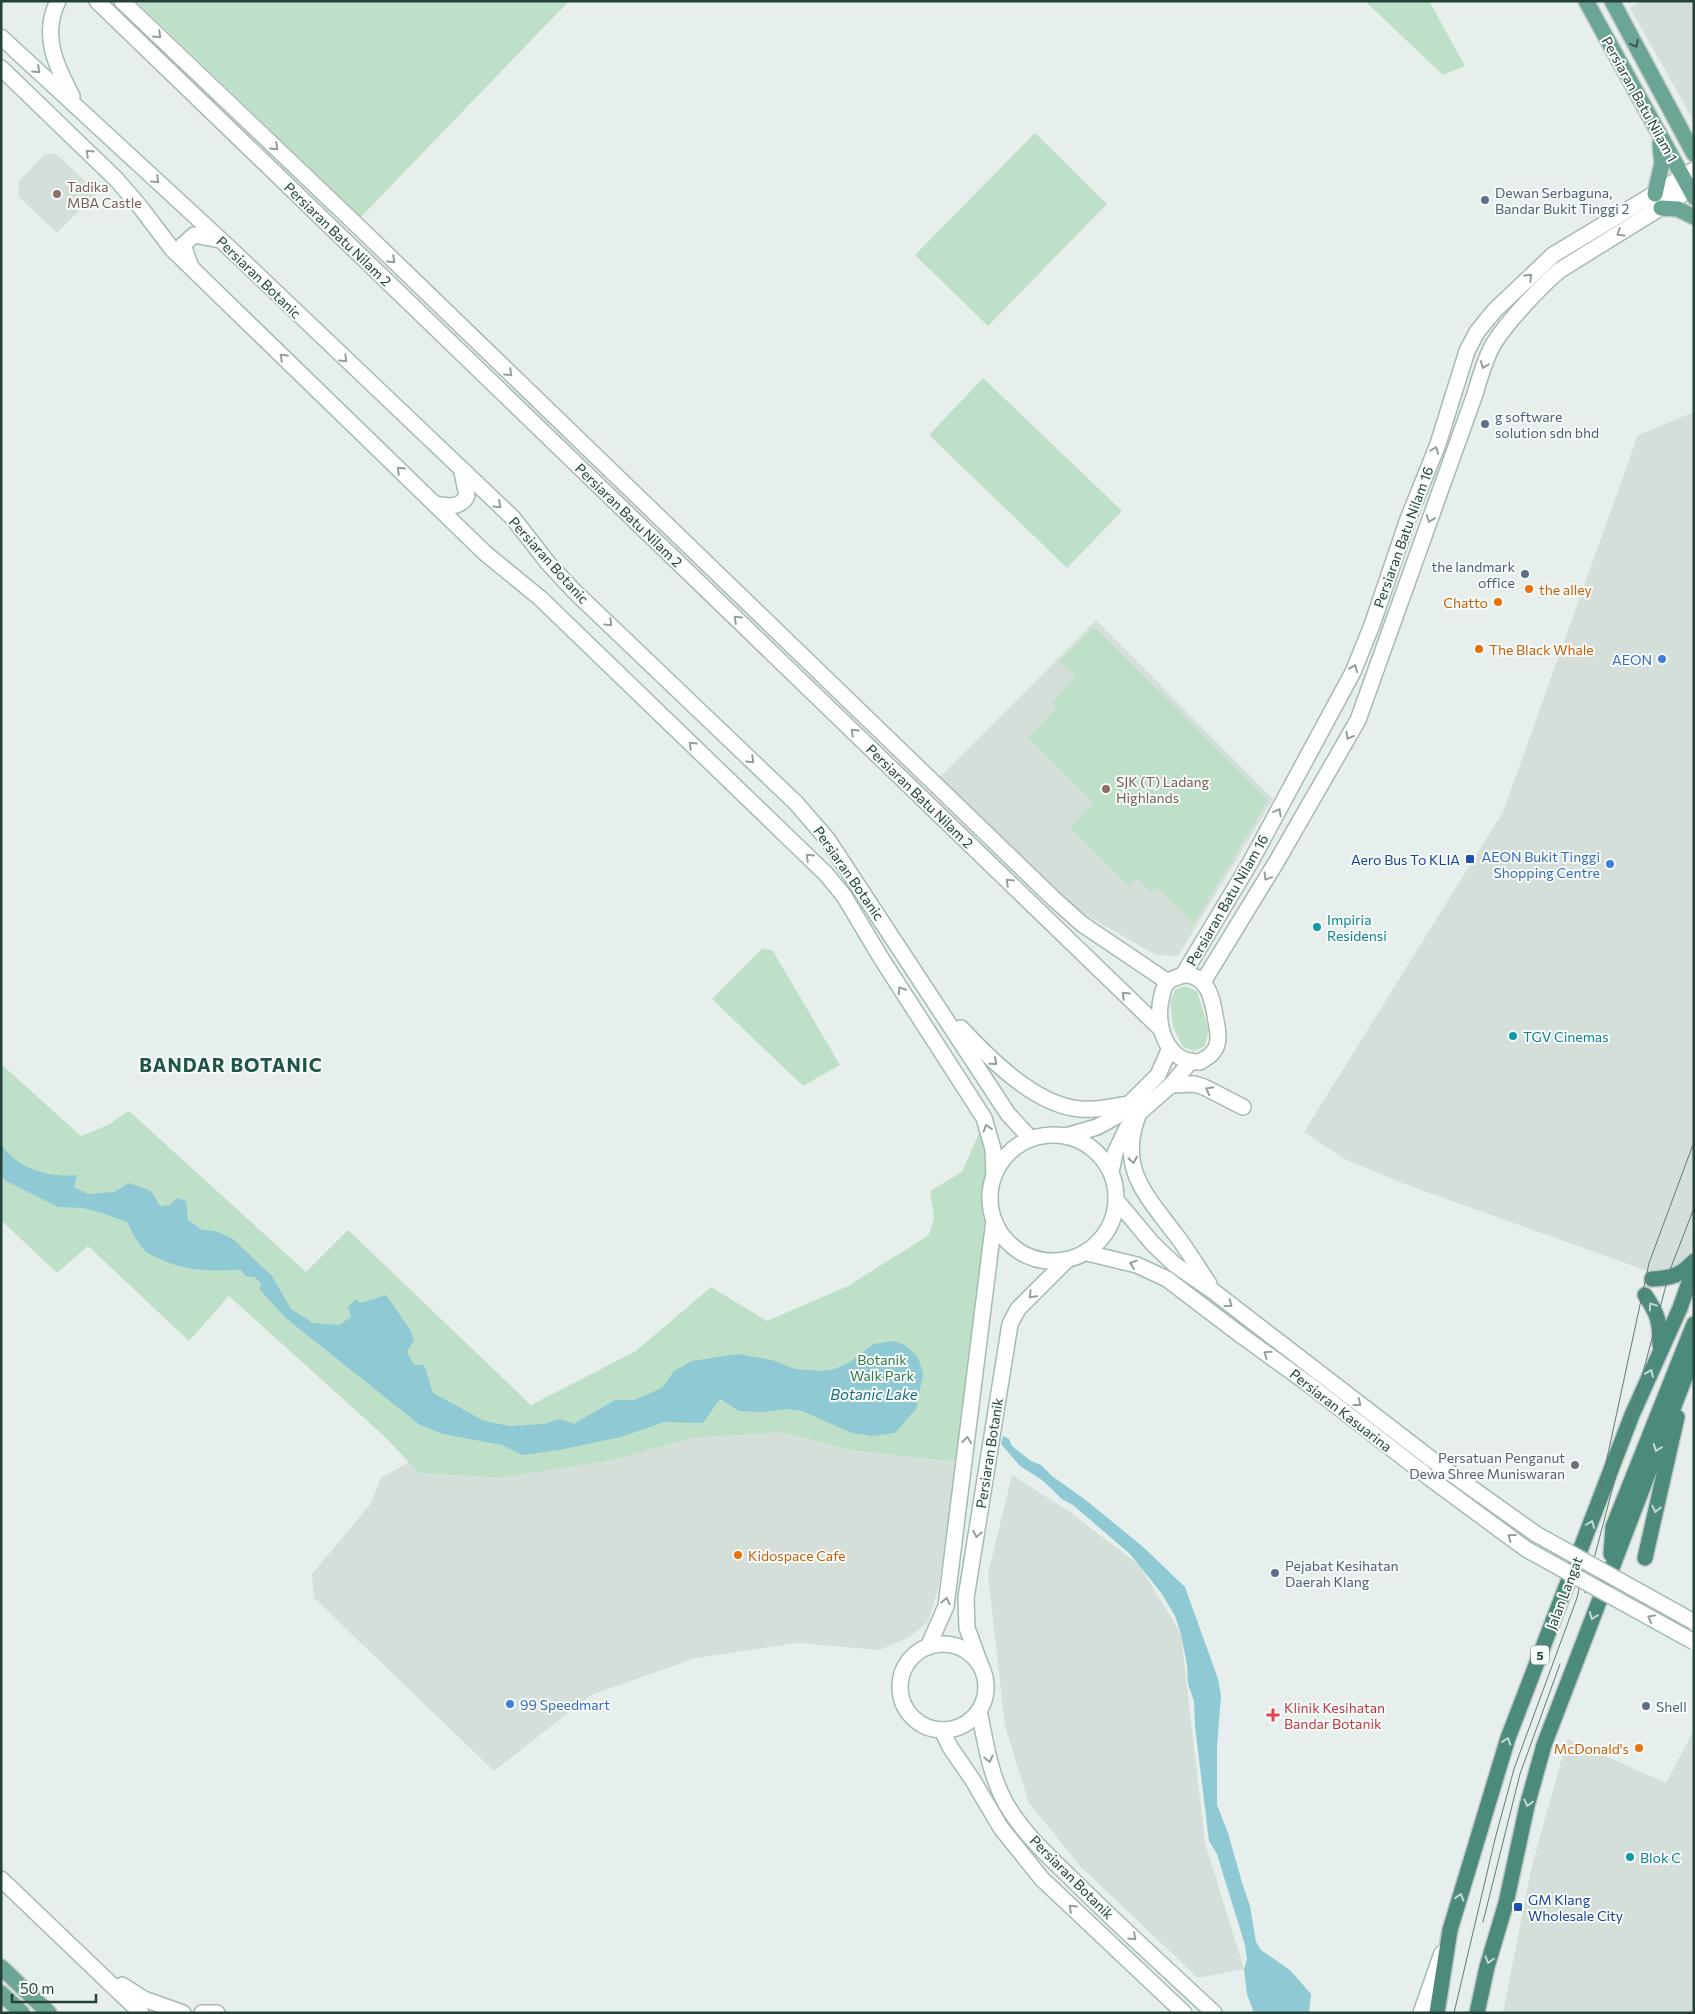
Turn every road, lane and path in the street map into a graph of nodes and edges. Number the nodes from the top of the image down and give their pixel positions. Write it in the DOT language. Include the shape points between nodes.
graph roads {
  1 [pos="58,1"];
  2 [pos="97,1"];
  3 [pos="122,1"];
  4 [pos="1586,1"];
  5 [pos="1612,1"];
  6 [pos="1,37"];
  7 [pos="1,68"];
  8 [pos="78,108"];
  9 [pos="1660,138"];
  10 [pos="1694,154"];
  11 [pos="1691,184"];
  12 [pos="1658,201"];
  13 [pos="1694,217"];
  14 [pos="221,240"];
  15 [pos="191,268"];
  16 [pos="462,472"];
  17 [pos="435,504"];
  18 [pos="955,804"];
  19 [pos="942,818"];
  20 [pos="1183,975"];
  21 [pos="1168,982"];
  22 [pos="1203,982"];
  23 [pos="936,1002"];
  24 [pos="1160,1028"];
  25 [pos="1170,1048"];
  26 [pos="1191,1061"];
  27 [pos="1171,1085"];
  28 [pos="1243,1107"];
  29 [pos="1134,1108"];
  30 [pos="1066,1136"];
  31 [pos="1031,1139"];
  32 [pos="1111,1172"];
  33 [pos="994,1176"];
  34 [pos="1117,1201"];
  35 [pos="994,1220"];
  36 [pos="1087,1252"];
  37 [pos="1066,1260"];
  38 [pos="1694,1261"];
  39 [pos="1694,1268"];
  40 [pos="1652,1279"];
  41 [pos="1213,1291"];
  42 [pos="1645,1295"];
  43 [pos="1688,1302"];
  44 [pos="1694,1324"];
  45 [pos="1660,1352"];
  46 [pos="1694,1354"];
  47 [pos="1678,1393"];
  48 [pos="1645,1558"];
  49 [pos="1611,1569"];
  50 [pos="1694,1622"];
  51 [pos="1694,1642"];
  52 [pos="928,1646"];
  53 [pos="981,1666"];
  54 [pos="979,1711"];
  55 [pos="942,1730"];
  56 [pos="1,1879"];
  57 [pos="1450,1930"];
  58 [pos="1,1967"];
  59 [pos="99,1971"];
  60 [pos="1,1993"];
  61 [pos="22,2013"];
  62 [pos="49,2013"];
  63 [pos="141,2013"];
  64 [pos="183,2013"];
  65 [pos="202,2013"];
  66 [pos="217,2013"];
  67 [pos="1184,2013"];
  68 [pos="1214,2013"];
  69 [pos="1421,2013"];
  70 [pos="1437,2013"];
  71 [pos="1477,2013"];
  1 -- 8 [label="main road" via="50,24 50,38 57,68"];
  19 -- 2 [label="main road, Persiaran Batu Nilam 2, one-way"];
  3 -- 18 [label="main road, Persiaran Batu Nilam 2, one-way"];
  4 -- 9 [label="main road, Persiaran Batu Nilam 1"];
  5 -- 10 [label="main road, Persiaran Batu Nilam 1, one-way"];
  6 -- 8 [label="main road, Persiaran Botanic, one-way"];
  15 -- 7 [label="main road, Persiaran Botanic, one-way" via="117,180"];
  8 -- 14 [label="main road, Persiaran Botanic, one-way"];
  9 -- 11 [label="main road, Persiaran Batu Nilam 1"];
  9 -- 12 [label="main road" via="1662,163"];
  11 -- 12 [label="main road, Persiaran Batu Nilam 16"];
  12 -- 13 [label="main road"];
  20 -- 12 [label="main road, Persiaran Batu Nilam 16, one-way" via="1250,863 1353,672 1438,444 1467,351 1477,332 1494,311 1553,256"];
  12 -- 22 [label="main road, Persiaran Batu Nilam 16, one-way" via="1560,270 1494,342 1358,720"];
  14 -- 15 [label="main road" via="194,235 188,239 183,244"];
  14 -- 16 [label="main road, Persiaran Botanic, one-way"];
  17 -- 15 [label="main road, Persiaran Botanic, one-way"];
  16 -- 17 [label="main road" via="466,496 463,502 455,506"];
  16 -- 23 [label="main road, Persiaran Botanic, one-way" via="513,518 574,591 811,820 846,866"];
  33 -- 17 [label="main road, Persiaran Botanic, one-way" via="993,1149 984,1118 844,896 826,874 540,598 485,553"];
  18 -- 19 [label="main road"];
  18 -- 21 [label="main road, Persiaran Batu Nilam 2" via="1082,924"];
  24 -- 19 [label="main road, Persiaran Batu Nilam 2, one-way"];
  20 -- 21 [label="main road"];
  20 -- 22 [label="main road" via="1194,976"];
  21 -- 24 [label="main road" via="1158,1008"];
  22 -- 26 [label="main road" via="1211,996 1217,1044 1213,1052 1200,1062"];
  23 -- 29 [label="main road, one-way" via="1009,1074 1053,1102 1079,1109"];
  23 -- 31 [label="main road, Persiaran Botanic" via="1008,1114"];
  24 -- 25 [label="main road"];
  25 -- 26 [label="main road"];
  25 -- 29 [label="main road" via="1158,1075"];
  26 -- 27 [label="main road"];
  28 -- 27 [label="main road, one-way" via="1204,1087"];
  27 -- 29 [label="main road"];
  29 -- 30 [label="main road" via="1105,1124"];
  29 -- 32 [label="main road"];
  29 -- 41 [label="main road, one-way" via="1131,1156 1143,1191"];
  30 -- 31 [label="main road"];
  30 -- 32 [label="main road" via="1093,1149"];
  31 -- 33 [label="main road" via="1003,1160"];
  32 -- 34 [label="main road"];
  33 -- 35 [label="main road" via="990,1198"];
  34 -- 36 [label="main road" via="1113,1221 1102,1239"];
  34 -- 41 [label="main road, Persiaran Kasuarina" via="1174,1264"];
  35 -- 37 [label="main road" via="1003,1236 1023,1253 1049,1262"];
  52 -- 35 [label="main road, Persiaran Botanik, one-way" via="946,1606"];
  36 -- 37 [label="main road"];
  51 -- 36 [label="main road, Persiaran Kasuarina, one-way, bridge" via="1526,1549 1167,1279 1137,1265"];
  37 -- 53 [label="main road, Persiaran Botanik, one-way" via="1018,1309 1010,1324 966,1598 967,1628"];
  38 -- 40 [label="highway" via="1677,1275"];
  39 -- 43 [label="highway, Jalan Langat / 5"];
  41 -- 50 [label="main road, Persiaran Kasuarina, one-way, bridge" via="1435,1462 1536,1534"];
  45 -- 42 [label="highway, one-way" via="1659,1320"];
  43 -- 45 [label="highway, Jalan Langat / 5"];
  44 -- 49 [label="highway" via="1613,1527"];
  57 -- 45 [label="highway, Jalan Langat / 5, one-way" via="1508,1738 1632,1415"];
  46 -- 47 [label="highway"];
  47 -- 48 [label="highway, one-way" via="1677,1419"];
  47 -- 49 [label="highway, one-way"];
  49 -- 71 [label="highway, one-way" via="1544,1745"];
  52 -- 53 [label="main road" via="958,1647 973,1656"];
  52 -- 55 [label="main road" via="908,1662 901,1692 912,1716 931,1728"];
  53 -- 54 [label="main road" via="986,1689"];
  54 -- 55 [label="main road" via="956,1728"];
  54 -- 68 [label="main road, Persiaran Botanik, one-way" via="991,1766 1012,1814 1089,1896"];
  67 -- 55 [label="main road, Persiaran Botanik, one-way" via="1042,1879 1001,1828"];
  56 -- 59 [label="main road"];
  57 -- 69 [label="main road"];
  57 -- 70 [label="highway, Jalan Langat / 5"];
  58 -- 62 [label="main road"];
  59 -- 63 [label="main road"];
  59 -- 64 [label="main road" via="144,1999"];
  60 -- 61 [label="main road"];
  65 -- 66 [label="main road"];
}
